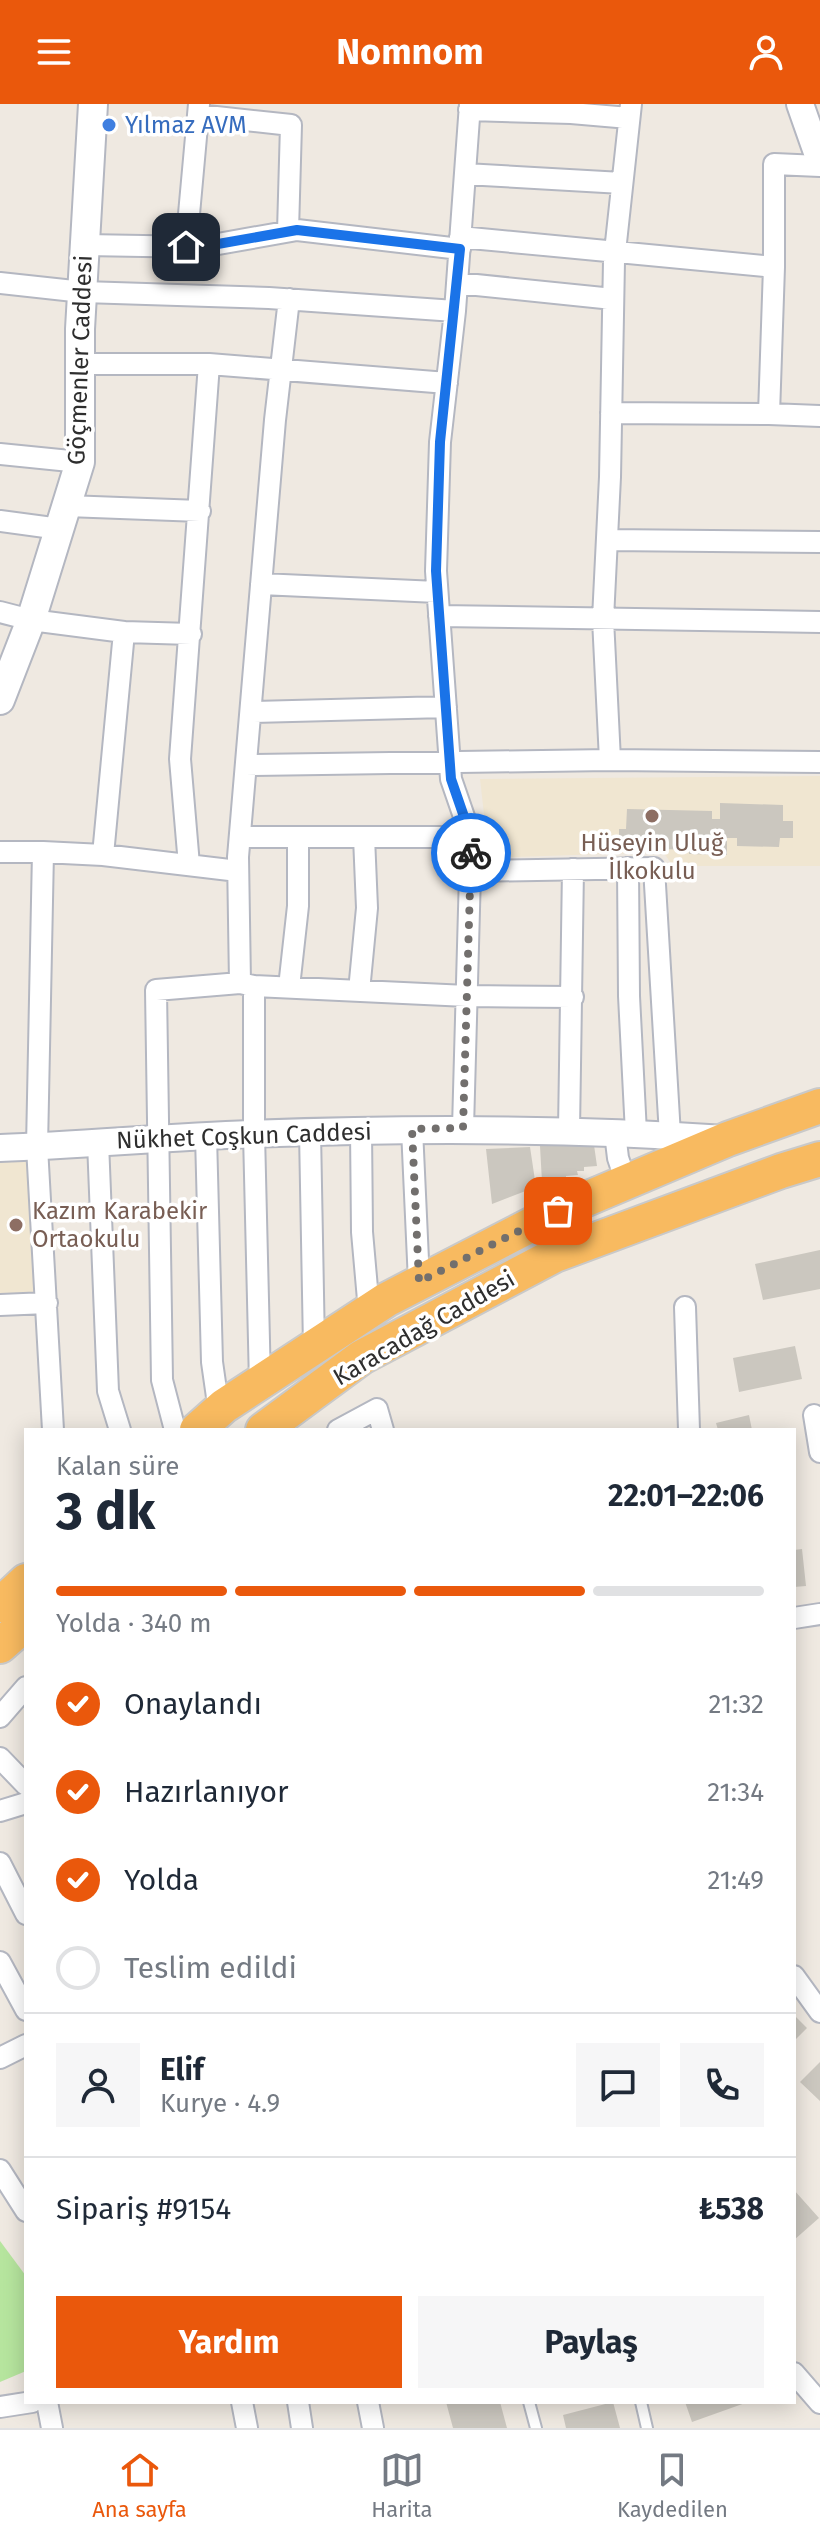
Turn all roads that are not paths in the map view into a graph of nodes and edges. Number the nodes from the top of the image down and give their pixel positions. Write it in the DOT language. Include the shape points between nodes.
graph roads {
  1 [pos="93,104"];
  2 [pos="800,104"];
  3 [pos="470,107"];
  4 [pos="199,110"];
  5 [pos="630,111"];
  6 [pos="820,163"];
  7 [pos="465,174"];
  8 [pos="622,183"];
  9 [pos="288,231"];
  10 [pos="460,243"];
  11 [pos="85,245"];
  12 [pos="186,247"];
  13 [pos="615,251"];
  14 [pos="774,267"];
  15 [pos="0,283"];
  16 [pos="457,283"];
  17 [pos="83,292"];
  18 [pos="289,299"];
  19 [pos="613,299"];
  20 [pos="455,311"];
  21 [pos="80,364"];
  22 [pos="209,364"];
  23 [pos="281,369"];
  24 [pos="447,383"];
  25 [pos="611,413"];
  26 [pos="769,414"];
  27 [pos="820,416"];
  28 [pos="0,454"];
  29 [pos="80,462"];
  30 [pos="200,511"];
  31 [pos="63,518"];
  32 [pos="0,521"];
  33 [pos="607,540"];
  34 [pos="820,542"];
  35 [pos="261,584"];
  36 [pos="437,592"];
  37 [pos="0,612"];
  38 [pos="439,616"];
  39 [pos="603,619"];
  40 [pos="31,620"];
  41 [pos="820,622"];
  42 [pos="124,632"];
  43 [pos="191,634"];
  44 [pos="0,700"];
  45 [pos="446,707"];
  46 [pos="251,712"];
  47 [pos="610,760"];
  48 [pos="450,762"];
  49 [pos="820,762"];
  50 [pos="246,765"];
  51 [pos="240,837"];
  52 [pos="298,837"];
  53 [pos="364,837"];
  54 [pos="471,837"];
  55 [pos="0,852"];
  56 [pos="43,852"];
  57 [pos="103,855"];
  58 [pos="189,865"];
  59 [pos="628,868"];
  60 [pos="573,869"];
  61 [pos="238,871"];
  62 [pos="470,871"];
  63 [pos="247,985"];
  64 [pos="289,987"];
  65 [pos="359,991"];
  66 [pos="467,996"];
  67 [pos="573,997"];
  68 [pos="820,1106"];
  69 [pos="463,1128"];
  70 [pos="412,1129"];
  71 [pos="361,1130"];
  72 [pos="569,1131"];
  73 [pos="310,1132"];
  74 [pos="625,1133"];
  75 [pos="254,1134"];
  76 [pos="670,1135"];
  77 [pos="206,1136"];
  78 [pos="157,1139"];
  79 [pos="728,1139"];
  80 [pos="98,1142"];
  81 [pos="37,1147"];
  82 [pos="0,1148"];
  83 [pos="820,1159"];
  84 [pos="626,1182"];
  85 [pos="419,1282"];
  86 [pos="47,1303"];
  87 [pos="0,1305"];
  88 [pos="685,1307"];
  89 [pos="369,1311"];
  90 [pos="314,1347"];
  91 [pos="260,1383"];
  92 [pos="814,1415"];
  93 [pos="208,1421"];
  94 [pos="53,1428"];
  95 [pos="119,1428"];
  96 [pos="174,1428"];
  97 [pos="266,1428"];
  98 [pos="342,1428"];
  99 [pos="382,1428"];
  100 [pos="689,1428"];
  101 [pos="820,1452"];
  102 [pos="24,1583"];
  103 [pos="0,1605"];
  104 [pos="820,1614"];
  105 [pos="796,1618"];
  106 [pos="24,1625"];
  107 [pos="0,1646"];
  108 [pos="24,1689"];
  109 [pos="0,1717"];
  110 [pos="0,1758"];
  111 [pos="24,1783"];
  112 [pos="24,1804"];
  113 [pos="0,1811"];
  114 [pos="0,1863"];
  115 [pos="24,1910"];
  116 [pos="0,1962"];
  117 [pos="796,1979"];
  118 [pos="24,2006"];
  119 [pos="820,2012"];
  120 [pos="24,2046"];
  121 [pos="0,2058"];
  122 [pos="0,2170"];
  123 [pos="24,2208"];
  124 [pos="796,2375"];
  125 [pos="24,2403"];
  126 [pos="820,2403"];
  127 [pos="47,2404"];
  128 [pos="242,2404"];
  129 [pos="298,2404"];
  130 [pos="368,2404"];
  131 [pos="530,2404"];
  132 [pos="641,2404"];
  133 [pos="0,2407"];
  134 [pos="52,2428"];
  135 [pos="247,2428"];
  136 [pos="302,2428"];
  137 [pos="373,2428"];
  138 [pos="536,2428"];
  139 [pos="647,2428"];
  1 -- 11 [label="main road, Göçmenler Caddesi"];
  2 -- 6 [label="street"];
  3 -- 5 [label="street"];
  3 -- 7 [label="street"];
  4 -- 9 [label="street" via="291,125"];
  4 -- 12 [label="street"];
  5 -- 8 [label="street"];
  6 -- 14 [label="street" via="774,164"];
  7 -- 8 [label="street"];
  7 -- 10 [label="street"];
  8 -- 13 [label="street"];
  9 -- 10 [label="street"];
  9 -- 12 [label="street"];
  10 -- 13 [label="street"];
  10 -- 16 [label="street"];
  11 -- 12 [label="street"];
  11 -- 17 [label="main road, Göçmenler Caddesi"];
  13 -- 14 [label="street"];
  13 -- 19 [label="street"];
  14 -- 26 [label="street"];
  15 -- 17 [label="street"];
  16 -- 19 [label="street"];
  16 -- 20 [label="street"];
  17 -- 18 [label="street"];
  17 -- 21 [label="main road, Göçmenler Caddesi"];
  18 -- 20 [label="street"];
  18 -- 23 [label="street"];
  19 -- 25 [label="street"];
  20 -- 24 [label="street"];
  21 -- 22 [label="street"];
  21 -- 29 [label="main road, Göçmenler Caddesi"];
  22 -- 23 [label="street"];
  22 -- 30 [label="street"];
  23 -- 24 [label="street"];
  23 -- 35 [label="street"];
  24 -- 36 [label="street" via="440,442"];
  25 -- 26 [label="street"];
  25 -- 33 [label="street"];
  26 -- 27 [label="street"];
  28 -- 29 [label="street"];
  29 -- 31 [label="main road, Göçmenler Caddesi"];
  30 -- 31 [label="street"];
  30 -- 43 [label="street"];
  31 -- 32 [label="street"];
  31 -- 40 [label="main road, Göçmenler Caddesi"];
  33 -- 34 [label="street"];
  33 -- 39 [label="street"];
  35 -- 36 [label="street"];
  35 -- 46 [label="street"];
  36 -- 38 [label="street"];
  37 -- 40 [label="street"];
  38 -- 39 [label="street"];
  38 -- 45 [label="street"];
  39 -- 41 [label="street"];
  39 -- 47 [label="street"];
  40 -- 42 [label="street"];
  40 -- 44 [label="main road, Göçmenler Caddesi"];
  42 -- 43 [label="street"];
  42 -- 57 [label="street"];
  43 -- 58 [label="street" via="180,759"];
  45 -- 46 [label="street"];
  45 -- 48 [label="street"];
  46 -- 50 [label="street"];
  47 -- 48 [label="street"];
  47 -- 49 [label="street"];
  48 -- 50 [label="street"];
  48 -- 54 [label="street"];
  50 -- 51 [label="street"];
  51 -- 52 [label="street"];
  51 -- 61 [label="street"];
  52 -- 53 [label="street"];
  52 -- 64 [label="street" via="298,906"];
  53 -- 54 [label="street"];
  53 -- 65 [label="street" via="367,908"];
  54 -- 62 [label="street"];
  55 -- 56 [label="street"];
  56 -- 57 [label="street"];
  56 -- 81 [label="street"];
  57 -- 58 [label="street"];
  58 -- 61 [label="street"];
  59 -- 60 [label="street"];
  59 -- 74 [label="street"];
  59 -- 76 [label="street" via="654,868"];
  60 -- 62 [label="street"];
  60 -- 67 [label="street"];
  61 -- 63 [label="street"];
  62 -- 66 [label="street"];
  63 -- 64 [label="street"];
  63 -- 75 [label="street"];
  63 -- 78 [label="street" via="156,990"];
  64 -- 65 [label="street"];
  65 -- 66 [label="street"];
  66 -- 67 [label="street"];
  66 -- 69 [label="street"];
  67 -- 72 [label="street"];
  68 -- 79 [label="highway, Karacadağ Caddesi"];
  69 -- 70 [label="street, Nükhet Coşkun Caddesi"];
  69 -- 72 [label="street, Nükhet Coşkun Caddesi"];
  70 -- 71 [label="street, Nükhet Coşkun Caddesi"];
  70 -- 85 [label="street"];
  71 -- 73 [label="street, Nükhet Coşkun Caddesi"];
  71 -- 89 [label="street"];
  72 -- 74 [label="street, Nükhet Coşkun Caddesi"];
  73 -- 75 [label="street, Nükhet Coşkun Caddesi"];
  73 -- 90 [label="street"];
  74 -- 76 [label="street, Nükhet Coşkun Caddesi"];
  74 -- 84 [label="street" via="618,1158"];
  75 -- 77 [label="street, Nükhet Coşkun Caddesi"];
  75 -- 91 [label="street"];
  76 -- 79 [label="street, Nükhet Coşkun Caddesi"];
  77 -- 78 [label="street, Nükhet Coşkun Caddesi"];
  77 -- 93 [label="street" via="212,1362"];
  78 -- 80 [label="street, Nükhet Coşkun Caddesi"];
  78 -- 96 [label="street" via="162,1380"];
  79 -- 84 [label="highway, Karacadağ Caddesi"];
  80 -- 81 [label="street, Nükhet Coşkun Caddesi"];
  80 -- 95 [label="street" via="108,1391"];
  81 -- 82 [label="street, Nükhet Coşkun Caddesi"];
  81 -- 86 [label="street"];
  83 -- 97 [label="highway, Karacadağ Caddesi" via="555,1255 362,1357"];
  84 -- 85 [label="highway, Karacadağ Caddesi"];
  85 -- 89 [label="highway, Karacadağ Caddesi"];
  86 -- 87 [label="street"];
  86 -- 94 [label="street"];
  88 -- 100 [label="street"];
  89 -- 90 [label="highway, Karacadağ Caddesi"];
  90 -- 91 [label="highway, Karacadağ Caddesi"];
  91 -- 93 [label="highway, Karacadağ Caddesi"];
  92 -- 101 [label="street"];
  98 -- 99 [label="street" via="377,1409"];
  102 -- 103 [label="highway"];
  104 -- 105 [label="street"];
  106 -- 107 [label="highway"];
  108 -- 109 [label="street"];
  110 -- 111 [label="street"];
  112 -- 113 [label="street"];
  114 -- 115 [label="street"];
  116 -- 118 [label="street"];
  117 -- 119 [label="street"];
  120 -- 121 [label="street"];
  122 -- 123 [label="street"];
  124 -- 126 [label="street"];
  125 -- 133 [label="street"];
  127 -- 134 [label="street"];
  128 -- 135 [label="street"];
  129 -- 136 [label="street"];
  130 -- 137 [label="street"];
  131 -- 138 [label="lane"];
  132 -- 139 [label="lane"];
}
